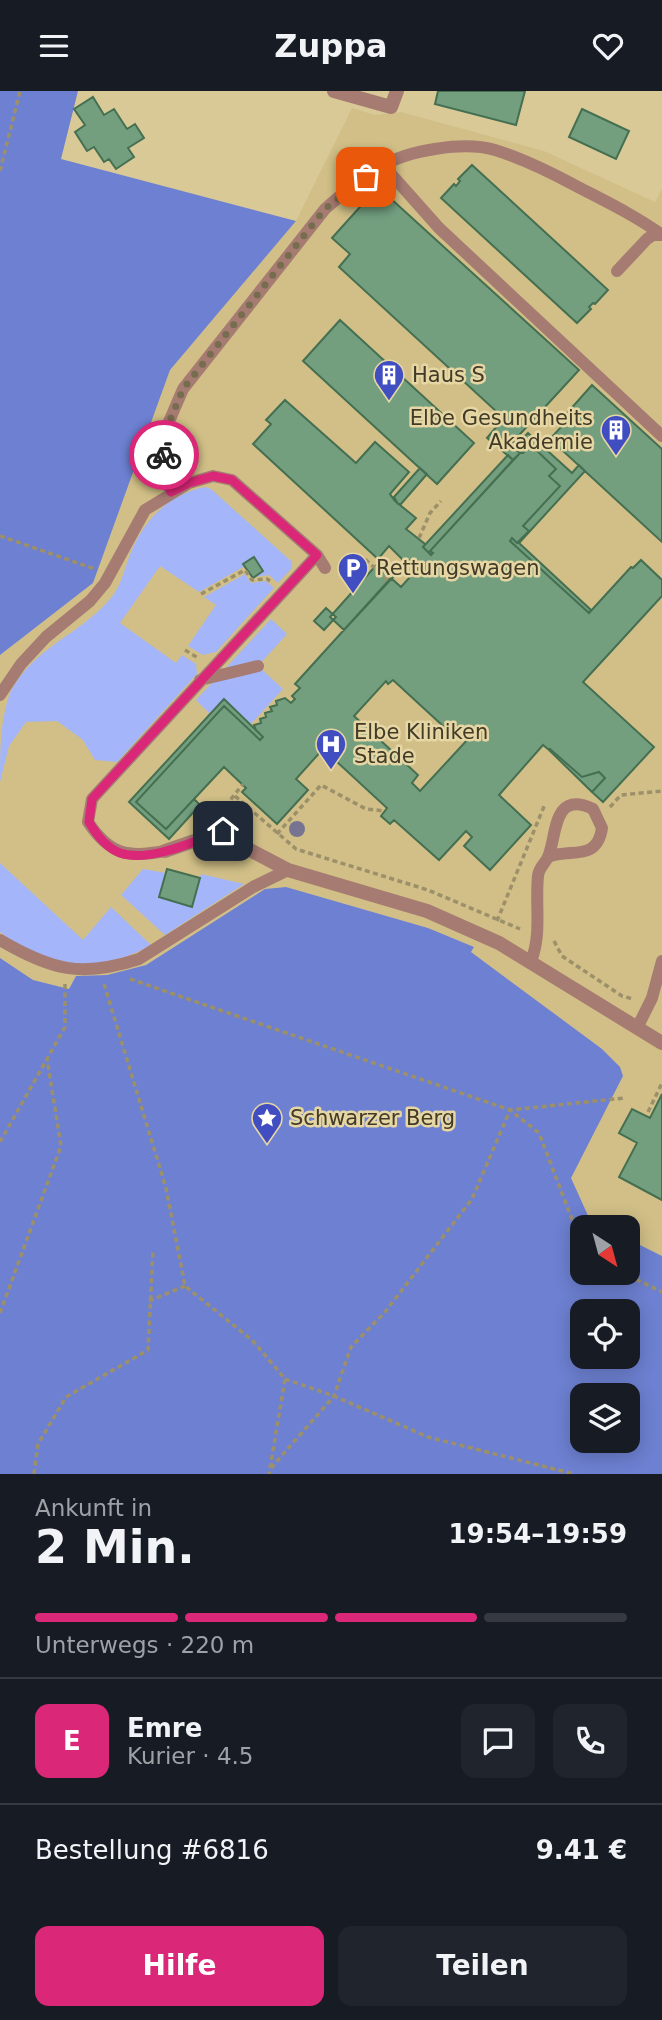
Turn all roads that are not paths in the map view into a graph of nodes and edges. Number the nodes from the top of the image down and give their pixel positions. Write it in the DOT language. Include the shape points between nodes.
graph roads {
  1 [pos="334,91"];
  2 [pos="397,91"];
  3 [pos="383,165"];
  4 [pos="662,235"];
  5 [pos="617,271"];
  6 [pos="662,436"];
  7 [pos="171,492"];
  8 [pos="317,555"];
  9 [pos="325,568"];
  10 [pos="258,666"];
  11 [pos="200,680"];
  12 [pos="0,695"];
  13 [pos="165,851"];
  14 [pos="548,857"];
  15 [pos="288,870"];
  16 [pos="0,940"];
  17 [pos="531,961"];
  18 [pos="662,961"];
  19 [pos="637,1028"];
  20 [pos="662,1042"];
  1 -- 2 [label="street" via="391,107"];
  3 -- 4 [label="lane" via="463,146 493,149 542,168"];
  3 -- 6 [label="lane" via="439,228"];
  3 -- 7 [label="lane" via="325,209 183,389 168,425 164,456"];
  4 -- 5 [label="lane" via="647,239"];
  7 -- 8 [label="lane" via="213,476 232,480"];
  7 -- 12 [label="lane" via="145,510 110,574 89,601 46,637"];
  8 -- 9 [label="lane"];
  8 -- 11 [label="lane"];
  10 -- 11 [label="lane"];
  11 -- 13 [label="lane" via="92,799 89,813 94,830 120,853"];
  13 -- 15 [label="street" via="223,831"];
  14 -- 14 [label="lane" via="583,853 598,843 602,828 593,809 575,805 558,816"];
  14 -- 17 [label="lane" via="538,874 537,945"];
  15 -- 16 [label="lane" via="139,959 99,969 65,969 36,961"];
  15 -- 17 [label="street" via="427,911"];
  17 -- 19 [label="street"];
  18 -- 19 [label="lane"];
  19 -- 20 [label="street"];
}
